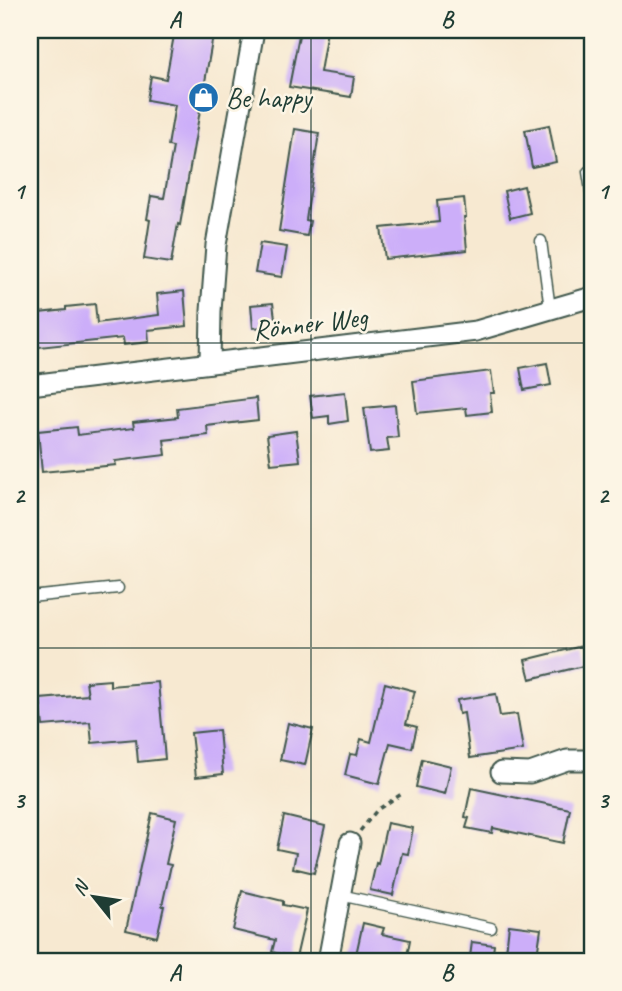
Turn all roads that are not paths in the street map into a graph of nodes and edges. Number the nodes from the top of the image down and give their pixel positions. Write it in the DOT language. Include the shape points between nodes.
graph roads {
  1 [pos="254,30"];
  2 [pos="588,172"];
  3 [pos="592,197"];
  4 [pos="541,241"];
  5 [pos="592,297"];
  6 [pos="550,309"];
  7 [pos="210,363"];
  8 [pos="30,385"];
  9 [pos="118,589"];
  10 [pos="30,597"];
  11 [pos="592,760"];
  12 [pos="501,772"];
  13 [pos="350,843"];
  14 [pos="340,895"];
  15 [pos="491,928"];
  16 [pos="328,961"];
  1 -- 7 [label="street" via="216,245"];
  2 -- 3 [label="lane"];
  4 -- 6 [label="lane"];
  5 -- 6 [label="street, Rönner Weg"];
  6 -- 7 [label="street, Rönner Weg" via="476,331"];
  7 -- 8 [label="street, Rönner Weg"];
  9 -- 10 [label="lane"];
  11 -- 12 [label="street" via="567,761 530,773"];
  13 -- 14 [label="street"];
  14 -- 15 [label="lane"];
  14 -- 16 [label="street"];
}
